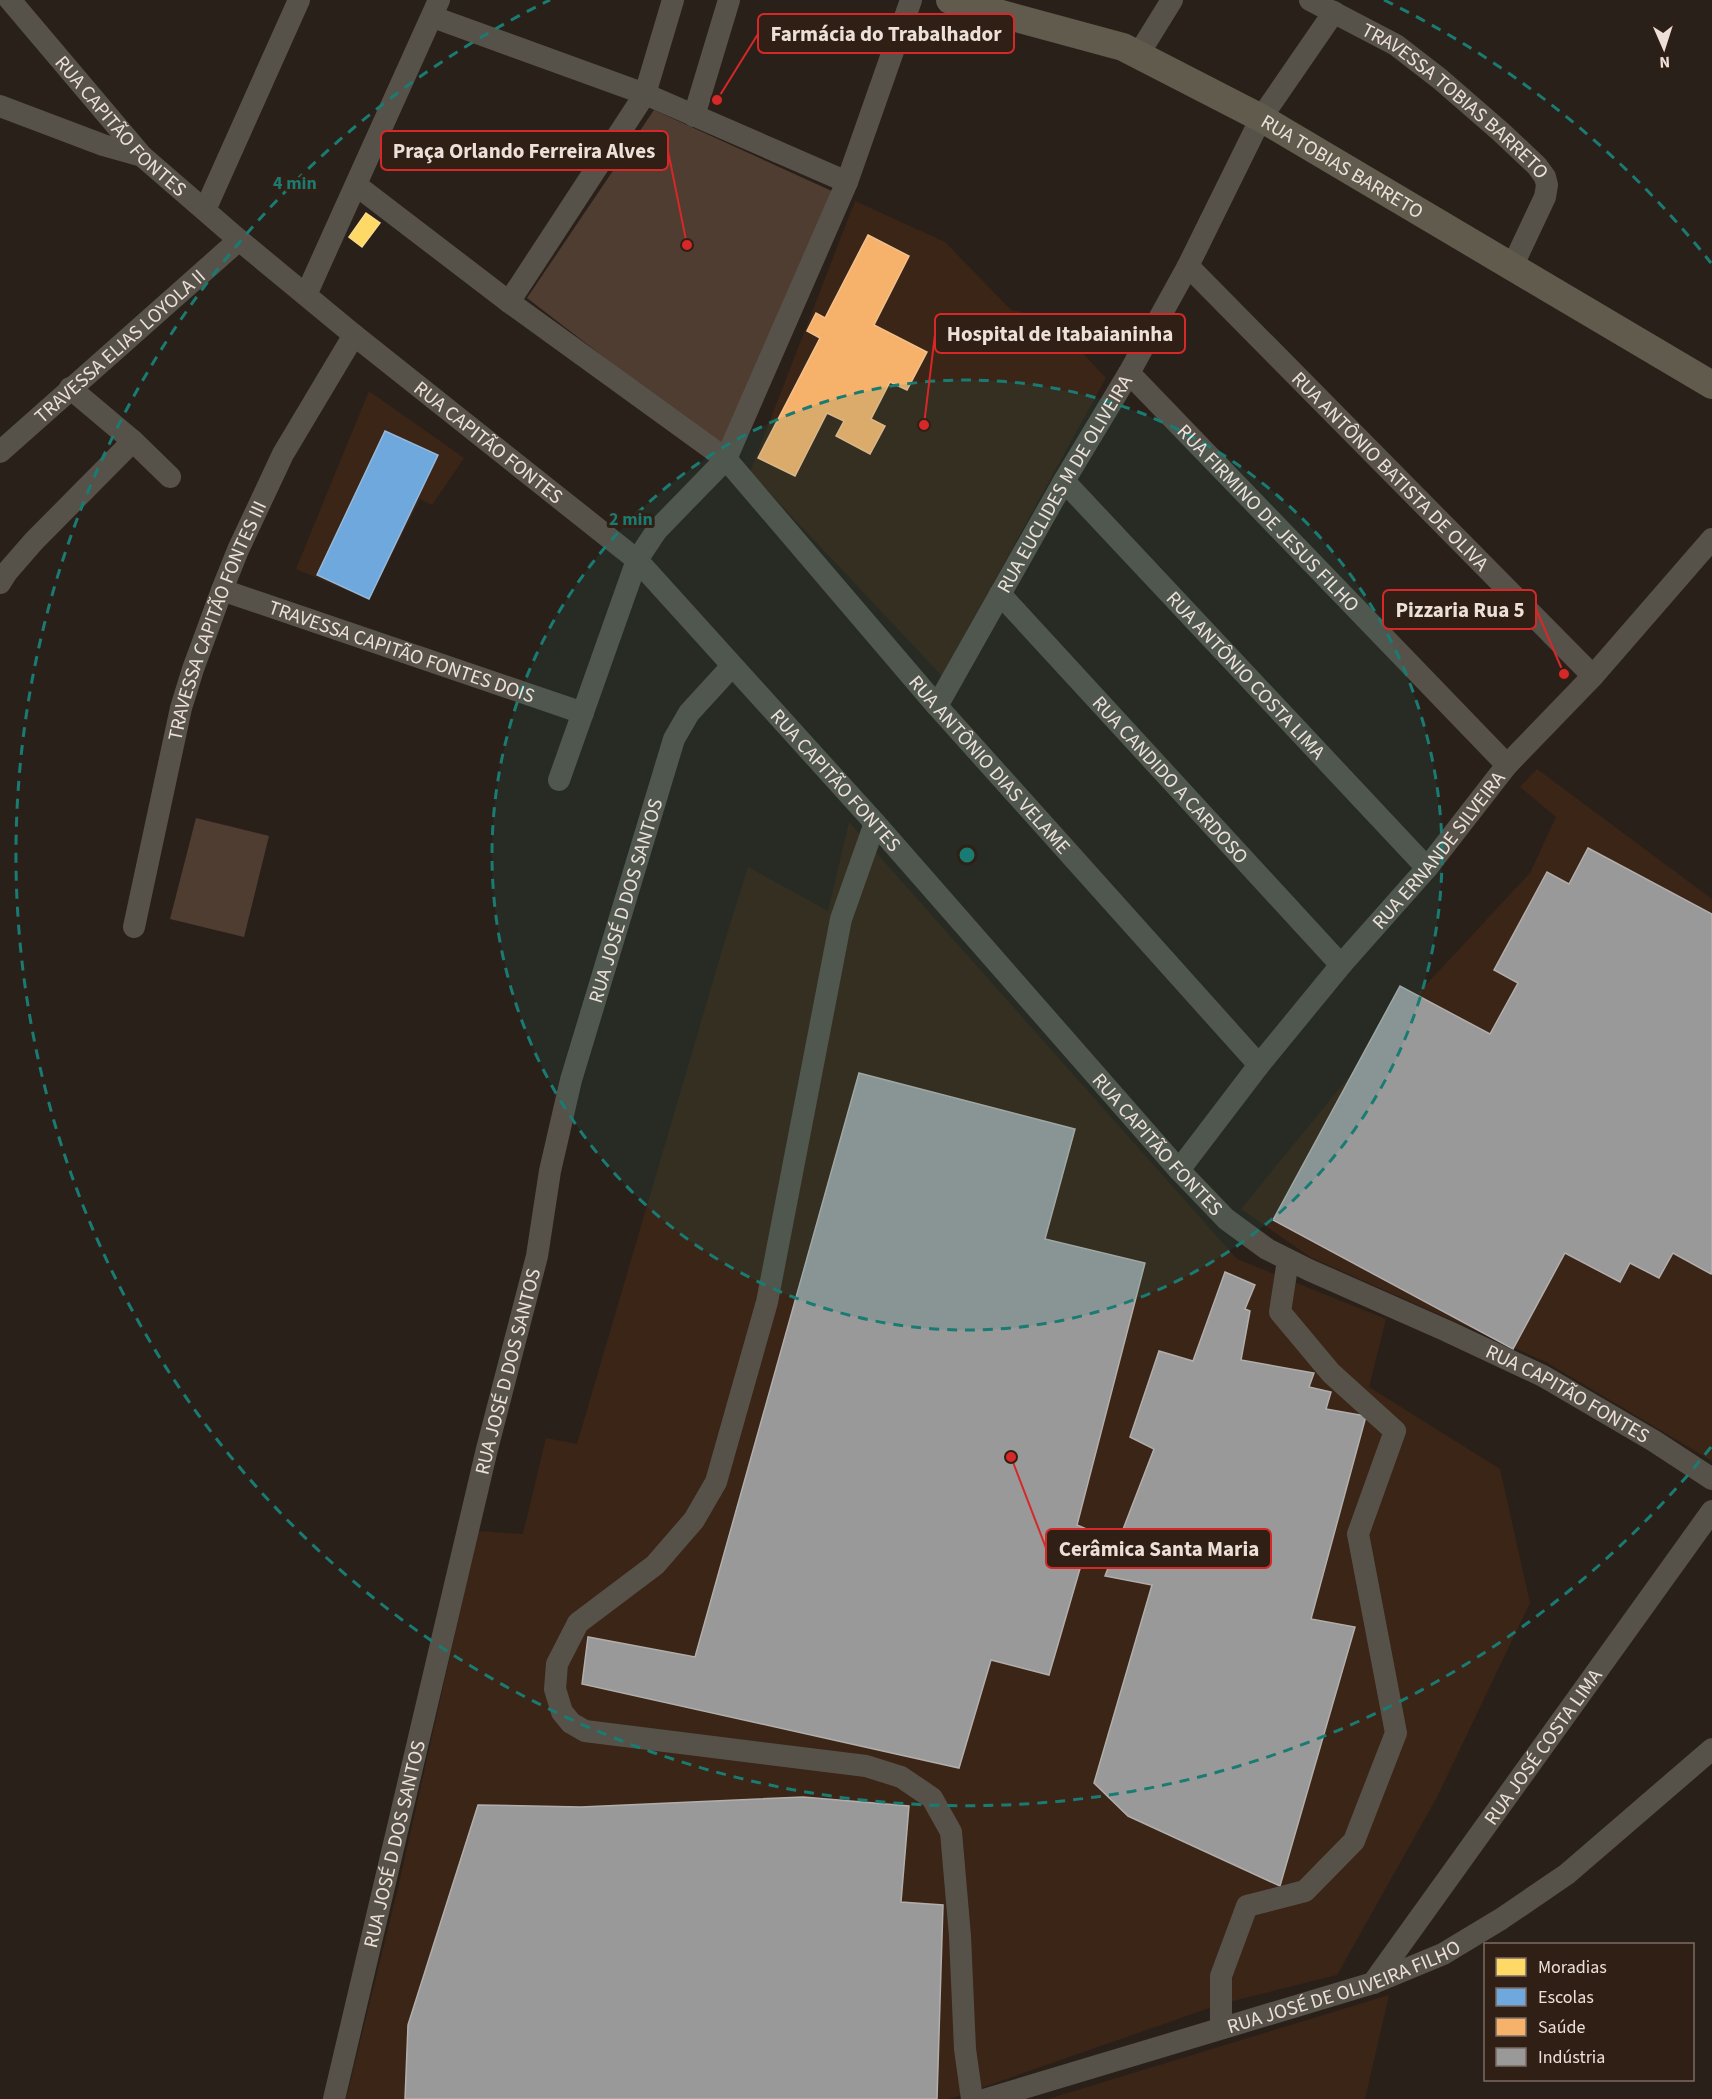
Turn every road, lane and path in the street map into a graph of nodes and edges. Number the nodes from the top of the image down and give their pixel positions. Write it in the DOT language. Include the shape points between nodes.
graph roads {
  1 [pos="10,0"];
  2 [pos="299,0"];
  3 [pos="673,0"];
  4 [pos="729,0"];
  5 [pos="911,0"];
  6 [pos="951,0"];
  7 [pos="1172,0"];
  8 [pos="1310,0"];
  9 [pos="436,8"];
  10 [pos="1334,12"];
  11 [pos="1138,55"];
  12 [pos="645,94"];
  13 [pos="0,106"];
  14 [pos="694,116"];
  15 [pos="1261,118"];
  16 [pos="142,156"];
  17 [pos="848,182"];
  18 [pos="356,185"];
  19 [pos="205,210"];
  20 [pos="239,240"];
  21 [pos="1188,267"];
  22 [pos="1512,267"];
  23 [pos="306,295"];
  24 [pos="508,302"];
  25 [pos="354,335"];
  26 [pos="1129,373"];
  27 [pos="1712,385"];
  28 [pos="70,388"];
  29 [pos="133,441"];
  30 [pos="0,452"];
  31 [pos="726,459"];
  32 [pos="170,477"];
  33 [pos="1065,481"];
  34 [pos="1712,539"];
  35 [pos="637,560"];
  36 [pos="0,583"];
  37 [pos="222,590"];
  38 [pos="1000,594"];
  39 [pos="732,666"];
  40 [pos="1593,676"];
  41 [pos="937,706"];
  42 [pos="583,713"];
  43 [pos="1507,765"];
  44 [pos="559,780"];
  45 [pos="875,822"];
  46 [pos="1427,868"];
  47 [pos="134,927"];
  48 [pos="1341,965"];
  49 [pos="1259,1065"];
  50 [pos="1179,1170"];
  51 [pos="1288,1260"];
  52 [pos="1712,1479"];
  53 [pos="1712,1511"];
  54 [pos="1712,1749"];
  55 [pos="1373,1983"];
  56 [pos="1221,2028"];
  57 [pos="334,2099"];
  58 [pos="972,2099"];
  59 [pos="987,2099"];
  1 -- 16 [label="street, RUA CAPITÃO FONTES"];
  2 -- 19 [label="street"];
  3 -- 12 [label="street"];
  4 -- 14 [label="street"];
  5 -- 17 [label="street"];
  6 -- 11 [label="main road, RUA TOBIAS BARRETO" via="1123,47"];
  7 -- 11 [label="street"];
  8 -- 10 [label="street, TRAVESSA TOBIAS BARRETO"];
  9 -- 12 [label="street"];
  9 -- 18 [label="street"];
  10 -- 15 [label="street, RUA EUCLIDES M DE OLIVEIRA"];
  10 -- 22 [label="street, TRAVESSA TOBIAS BARRETO" via="1396,45 1440,79 1545,177 1545,197"];
  11 -- 15 [label="main road, RUA TOBIAS BARRETO"];
  12 -- 14 [label="street"];
  12 -- 24 [label="street"];
  13 -- 16 [label="street"];
  14 -- 17 [label="street"];
  15 -- 21 [label="street, RUA EUCLIDES M DE OLIVEIRA"];
  15 -- 22 [label="main road, RUA TOBIAS BARRETO"];
  16 -- 19 [label="street, RUA CAPITÃO FONTES"];
  17 -- 31 [label="street"];
  18 -- 23 [label="street"];
  18 -- 24 [label="street, RUA ANTÔNIO DIAS VELAME"];
  19 -- 20 [label="street, RUA CAPITÃO FONTES"];
  20 -- 23 [label="street, RUA CAPITÃO FONTES"];
  20 -- 28 [label="street, TRAVESSA ELIAS LOYOLA II"];
  21 -- 26 [label="street, RUA EUCLIDES M DE OLIVEIRA"];
  21 -- 40 [label="street, RUA ANTÔNIO BATISTA DE OLIVA"];
  22 -- 27 [label="main road, RUA TOBIAS BARRETO"];
  23 -- 25 [label="street, RUA CAPITÃO FONTES"];
  24 -- 31 [label="street, RUA ANTÔNIO DIAS VELAME"];
  25 -- 35 [label="street, RUA CAPITÃO FONTES"];
  25 -- 37 [label="street, TRAVESSA CAPITÃO FONTES III" via="283,454"];
  26 -- 33 [label="street, RUA EUCLIDES M DE OLIVEIRA"];
  26 -- 43 [label="street, RUA FIRMINO DE JESUS FILHO"];
  28 -- 29 [label="street"];
  28 -- 30 [label="street, TRAVESSA ELIAS LOYOLA II"];
  29 -- 32 [label="street"];
  29 -- 36 [label="street" via="34,541"];
  31 -- 35 [label="street" via="657,530"];
  31 -- 41 [label="street, RUA ANTÔNIO DIAS VELAME"];
  33 -- 38 [label="street, RUA EUCLIDES M DE OLIVEIRA"];
  33 -- 46 [label="street, RUA ANTÔNIO COSTA LIMA"];
  34 -- 40 [label="street, RUA ERNANDE SILVEIRA"];
  35 -- 39 [label="street, RUA CAPITÃO FONTES"];
  35 -- 42 [label="street"];
  37 -- 42 [label="street, TRAVESSA CAPITÃO FONTES DOIS"];
  37 -- 47 [label="street, TRAVESSA CAPITÃO FONTES III" via="181,708"];
  38 -- 41 [label="street, RUA EUCLIDES M DE OLIVEIRA"];
  38 -- 48 [label="street, RUA CANDIDO A CARDOSO"];
  39 -- 45 [label="street, RUA CAPITÃO FONTES"];
  39 -- 57 [label="street, RUA JOSÉ D DOS SANTOS" via="689,714 674,739 571,1080 550,1171 537,1256"];
  40 -- 43 [label="street, RUA ERNANDE SILVEIRA"];
  41 -- 49 [label="street, RUA ANTÔNIO DIAS VELAME"];
  42 -- 44 [label="street"];
  43 -- 46 [label="street, RUA ERNANDE SILVEIRA"];
  45 -- 50 [label="street, RUA CAPITÃO FONTES"];
  45 -- 58 [label="street" via="841,919 766,1302 716,1482 694,1520 655,1566 578,1623 556,1664 555,1689 562,1712 585,1731 866,1766 901,1777 932,1798 951,1832 965,2049"];
  46 -- 48 [label="street, RUA ERNANDE SILVEIRA"];
  48 -- 49 [label="street, RUA ERNANDE SILVEIRA"];
  49 -- 50 [label="street, RUA ERNANDE SILVEIRA"];
  50 -- 51 [label="street, RUA CAPITÃO FONTES" via="1226,1219"];
  51 -- 52 [label="street, RUA CAPITÃO FONTES" via="1543,1376"];
  51 -- 56 [label="street" via="1280,1312 1331,1373 1395,1431 1358,1534 1396,1733 1354,1841 1305,1891 1247,1906 1221,1976"];
  53 -- 55 [label="street, RUA JOSÉ COSTA LIMA"];
  54 -- 55 [label="street, RUA JOSÉ DE OLIVEIRA FILHO" via="1589,1855 1501,1919 1443,1954"];
  55 -- 56 [label="street, RUA JOSÉ DE OLIVEIRA FILHO"];
  56 -- 59 [label="street, RUA JOSÉ DE OLIVEIRA FILHO"];
}
